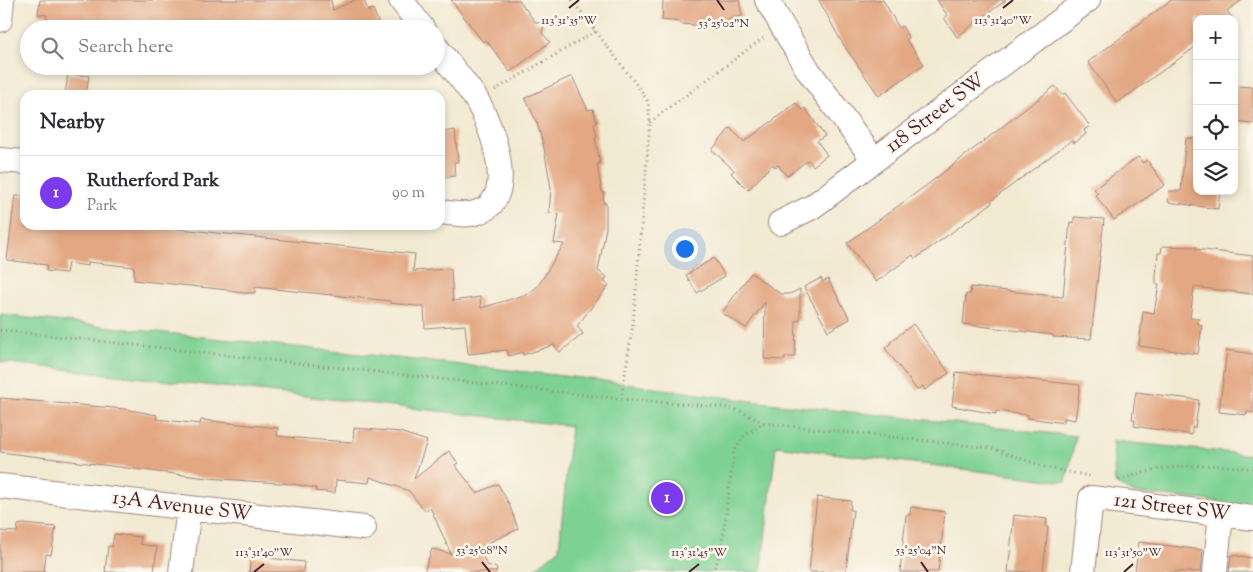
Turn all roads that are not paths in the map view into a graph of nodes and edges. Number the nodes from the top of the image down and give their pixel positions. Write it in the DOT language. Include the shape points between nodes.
graph roads {
  1 [pos="2,0"];
  2 [pos="401,0"];
  3 [pos="767,0"];
  4 [pos="1088,0"];
  5 [pos="1061,8"];
  6 [pos="0,20"];
  7 [pos="415,20"];
  8 [pos="445,59"];
  9 [pos="0,160"];
  10 [pos="874,160"];
  11 [pos="20,162"];
  12 [pos="445,213"];
  13 [pos="780,223"];
  14 [pos="0,486"];
  15 [pos="189,508"];
  16 [pos="1221,514"];
  17 [pos="1253,518"];
  18 [pos="364,528"];
  19 [pos="181,572"];
  20 [pos="1083,572"];
  21 [pos="1215,572"];
  1 -- 6 [label="street"];
  2 -- 7 [label="street"];
  3 -- 10 [label="street" via="823,92"];
  4 -- 5 [label="street, 118 Street SW"];
  5 -- 10 [label="street, 118 Street SW"];
  8 -- 12 [label="street" via="476,99 493,136 500,173 496,197 480,212 468,215"];
  9 -- 11 [label="street"];
  10 -- 13 [label="street, 118 Street SW" via="812,207"];
  14 -- 15 [label="street, 13A Avenue SW"];
  15 -- 18 [label="street, 13A Avenue SW"];
  15 -- 19 [label="street"];
  16 -- 17 [label="street, 121 Street SW"];
  16 -- 20 [label="street, 121 Street SW" via="1091,498"];
  16 -- 21 [label="street"];
}
